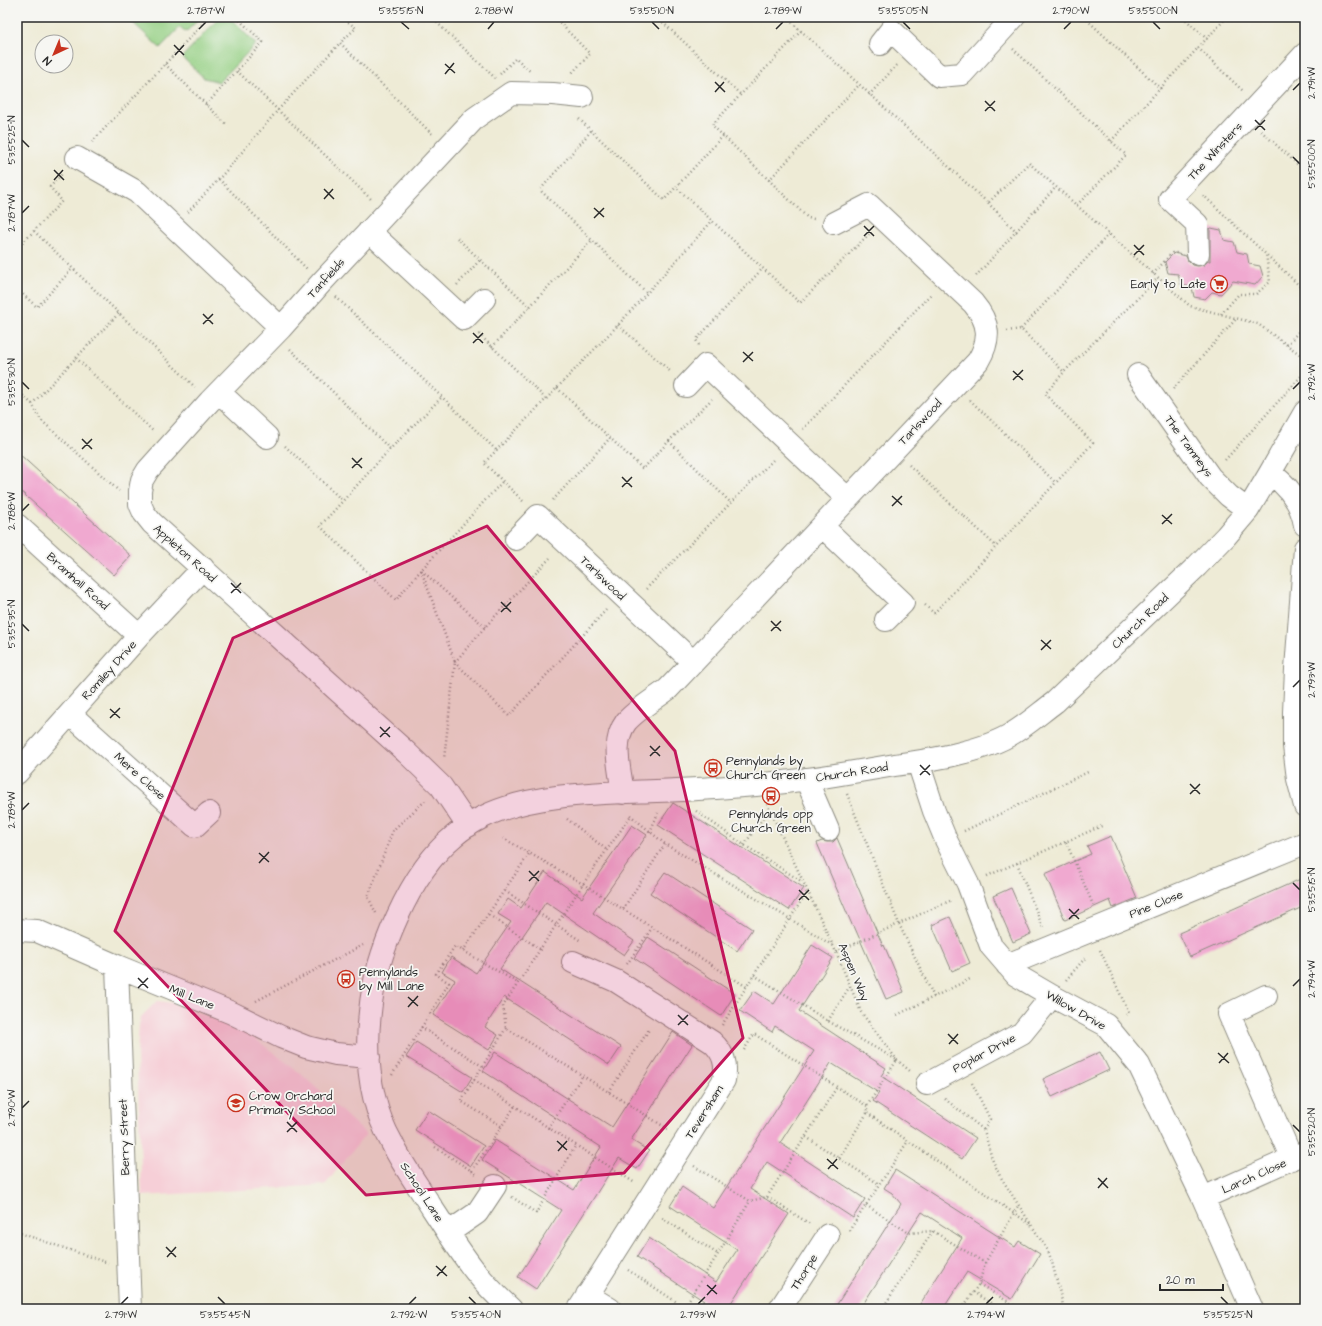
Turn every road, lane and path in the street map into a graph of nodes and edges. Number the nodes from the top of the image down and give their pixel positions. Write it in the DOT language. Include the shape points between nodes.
graph roads {
  1 [pos="209,17"];
  2 [pos="236,17"];
  3 [pos="342,17"];
  4 [pos="431,17"];
  5 [pos="554,17"];
  6 [pos="657,17"];
  7 [pos="786,17"];
  8 [pos="1014,17"];
  9 [pos="1084,17"];
  10 [pos="1183,17"];
  11 [pos="1227,17"];
  12 [pos="801,31"];
  13 [pos="998,35"];
  14 [pos="1206,39"];
  15 [pos="340,43"];
  16 [pos="880,44"];
  17 [pos="1198,48"];
  18 [pos="911,50"];
  19 [pos="1305,54"];
  20 [pos="165,64"];
  21 [pos="237,71"];
  22 [pos="859,85"];
  23 [pos="1160,89"];
  24 [pos="553,94"];
  25 [pos="869,94"];
  26 [pos="741,95"];
  27 [pos="582,97"];
  28 [pos="206,105"];
  29 [pos="278,110"];
  30 [pos="1252,111"];
  31 [pos="227,125"];
  32 [pos="592,131"];
  33 [pos="723,136"];
  34 [pos="1111,141"];
  35 [pos="446,149"];
  36 [pos="77,158"];
  37 [pos="1305,172"];
  38 [pos="219,179"];
  39 [pos="769,180"];
  40 [pos="1187,180"];
  41 [pos="676,187"];
  42 [pos="1056,188"];
  43 [pos="988,203"];
  44 [pos="1076,205"];
  45 [pos="386,213"];
  46 [pos="884,219"];
  47 [pos="712,221"];
  48 [pos="834,223"];
  49 [pos="175,227"];
  50 [pos="34,231"];
  51 [pos="369,231"];
  52 [pos="1017,232"];
  53 [pos="1109,234"];
  54 [pos="457,238"];
  55 [pos="592,240"];
  56 [pos="17,249"];
  57 [pos="1198,254"];
  58 [pos="1266,254"];
  59 [pos="480,260"];
  60 [pos="73,268"];
  61 [pos="763,268"];
  62 [pos="1153,274"];
  63 [pos="1158,278"];
  64 [pos="321,283"];
  65 [pos="17,289"];
  66 [pos="1305,290"];
  67 [pos="961,292"];
  68 [pos="647,293"];
  69 [pos="484,299"];
  70 [pos="443,300"];
  71 [pos="530,307"];
  72 [pos="119,313"];
  73 [pos="1221,314"];
  74 [pos="1237,318"];
  75 [pos="464,319"];
  76 [pos="1305,324"];
  77 [pos="618,325"];
  78 [pos="281,328"];
  79 [pos="1021,330"];
  80 [pos="987,332"];
  81 [pos="1287,345"];
  82 [pos="492,347"];
  83 [pos="76,358"];
  84 [pos="1305,358"];
  85 [pos="706,365"];
  86 [pos="1064,372"];
  87 [pos="1305,372"];
  88 [pos="1138,375"];
  89 [pos="727,384"];
  90 [pos="955,385"];
  91 [pos="686,386"];
  92 [pos="557,388"];
  93 [pos="17,390"];
  94 [pos="214,396"];
  95 [pos="442,397"];
  96 [pos="546,399"];
  97 [pos="32,404"];
  98 [pos="1159,404"];
  99 [pos="1305,412"];
  100 [pos="267,436"];
  101 [pos="610,438"];
  102 [pos="669,440"];
  103 [pos="169,446"];
  104 [pos="390,449"];
  105 [pos="496,450"];
  106 [pos="893,451"];
  107 [pos="1270,473"];
  108 [pos="1210,477"];
  109 [pos="503,481"];
  110 [pos="1056,483"];
  111 [pos="848,499"];
  112 [pos="343,501"];
  113 [pos="731,503"];
  114 [pos="1248,510"];
  115 [pos="144,513"];
  116 [pos="538,516"];
  117 [pos="17,525"];
  118 [pos="1305,525"];
  119 [pos="822,526"];
  120 [pos="516,539"];
  121 [pos="565,542"];
  122 [pos="996,546"];
  123 [pos="1305,548"];
  124 [pos="203,568"];
  125 [pos="421,570"];
  126 [pos="620,594"];
  127 [pos="922,602"];
  128 [pos="886,620"];
  129 [pos="485,627"];
  130 [pos="139,636"];
  131 [pos="455,662"];
  132 [pos="693,662"];
  133 [pos="70,714"];
  134 [pos="918,762"];
  135 [pos="1090,771"];
  136 [pos="17,773"];
  137 [pos="839,775"];
  138 [pos="806,780"];
  139 [pos="756,784"];
  140 [pos="441,786"];
  141 [pos="668,790"];
  142 [pos="626,792"];
  143 [pos="1305,806"];
  144 [pos="769,808"];
  145 [pos="209,813"];
  146 [pos="630,817"];
  147 [pos="567,819"];
  148 [pos="1104,825"];
  149 [pos="468,826"];
  150 [pos="828,830"];
  151 [pos="503,838"];
  152 [pos="946,840"];
  153 [pos="1066,842"];
  154 [pos="1305,843"];
  155 [pos="665,844"];
  156 [pos="744,846"];
  157 [pos="607,850"];
  158 [pos="529,854"];
  159 [pos="1017,863"];
  160 [pos="802,881"];
  161 [pos="583,884"];
  162 [pos="970,888"];
  163 [pos="505,890"];
  164 [pos="807,892"];
  165 [pos="623,909"];
  166 [pos="489,914"];
  167 [pos="790,918"];
  168 [pos="899,924"];
  169 [pos="557,925"];
  170 [pos="652,928"];
  171 [pos="17,930"];
  172 [pos="1097,934"];
  173 [pos="388,940"];
  174 [pos="832,945"];
  175 [pos="1051,947"];
  176 [pos="540,949"];
  177 [pos="463,951"];
  178 [pos="836,952"];
  179 [pos="573,962"];
  180 [pos="1007,965"];
  181 [pos="117,966"];
  182 [pos="754,975"];
  183 [pos="972,978"];
  184 [pos="616,981"];
  185 [pos="518,983"];
  186 [pos="850,986"];
  187 [pos="747,987"];
  188 [pos="1052,996"];
  189 [pos="1266,996"];
  190 [pos="934,997"];
  191 [pos="661,1011"];
  192 [pos="232,1013"];
  193 [pos="897,1015"];
  194 [pos="828,1021"];
  195 [pos="1106,1025"];
  196 [pos="421,1027"];
  197 [pos="506,1028"];
  198 [pos="712,1042"];
  199 [pos="369,1057"];
  200 [pos="897,1060"];
  201 [pos="962,1064"];
  202 [pos="482,1066"];
  203 [pos="392,1075"];
  204 [pos="583,1075"];
  205 [pos="474,1080"];
  206 [pos="724,1080"];
  207 [pos="927,1084"];
  208 [pos="837,1087"];
  209 [pos="608,1092"];
  210 [pos="515,1106"];
  211 [pos="867,1106"];
  212 [pos="866,1113"];
  213 [pos="501,1126"];
  214 [pos="548,1128"];
  215 [pos="984,1130"];
  216 [pos="806,1137"];
  217 [pos="908,1141"];
  218 [pos="682,1148"];
  219 [pos="1298,1156"];
  220 [pos="839,1158"];
  221 [pos="472,1171"];
  222 [pos="879,1184"];
  223 [pos="495,1186"];
  224 [pos="767,1196"];
  225 [pos="1203,1198"];
  226 [pos="648,1200"];
  227 [pos="750,1201"];
  228 [pos="866,1205"];
  229 [pos="1018,1206"];
  230 [pos="1014,1213"];
  231 [pos="1030,1224"];
  232 [pos="934,1231"];
  233 [pos="17,1232"];
  234 [pos="448,1233"];
  235 [pos="828,1235"];
  236 [pos="718,1254"];
  237 [pos="610,1259"];
  238 [pos="985,1263"];
  239 [pos="129,1270"];
  240 [pos="979,1284"];
  241 [pos="973,1292"];
  242 [pos="583,1302"];
  243 [pos="684,1308"];
  244 [pos="130,1309"];
  245 [pos="511,1309"];
  246 [pos="610,1309"];
  247 [pos="780,1309"];
  248 [pos="882,1309"];
  249 [pos="962,1309"];
  250 [pos="1000,1309"];
  251 [pos="1020,1309"];
  252 [pos="1064,1309"];
  253 [pos="1252,1309"];
  1 -- 20 [label="path"];
  2 -- 21 [label="path" via="263,42"];
  3 -- 15 [label="path" via="356,28"];
  4 -- 24 [label="path" via="496,78 516,58"];
  5 -- 24 [label="path" via="590,54"];
  6 -- 26 [label="path"];
  7 -- 12 [label="path"];
  8 -- 13 [label="street"];
  9 -- 23 [label="path"];
  10 -- 14 [label="path"];
  11 -- 14 [label="path"];
  12 -- 22 [label="path"];
  12 -- 26 [label="path"];
  13 -- 18 [label="street" via="962,74 939,76"];
  13 -- 34 [label="path"];
  14 -- 17 [label="path"];
  15 -- 29 [label="path"];
  15 -- 35 [label="path"];
  16 -- 18 [label="street" via="891,30"];
  17 -- 23 [label="path"];
  17 -- 30 [label="path"];
  18 -- 25 [label="path"];
  19 -- 30 [label="street, The Winsters"];
  20 -- 28 [label="path"];
  20 -- 36 [label="path"];
  21 -- 28 [label="path"];
  21 -- 29 [label="path"];
  22 -- 25 [label="path"];
  22 -- 39 [label="path"];
  23 -- 34 [label="path"];
  24 -- 27 [label="street, Tanfields"];
  24 -- 32 [label="path"];
  24 -- 35 [label="street, Tanfields" via="511,93 475,118"];
  25 -- 43 [label="path"];
  26 -- 33 [label="path" via="712,125"];
  28 -- 31 [label="path"];
  29 -- 38 [label="path"];
  29 -- 45 [label="path"];
  30 -- 37 [label="path"];
  30 -- 40 [label="street, The Winsters"];
  32 -- 41 [label="path" via="664,200"];
  32 -- 55 [label="path" via="540,190"];
  33 -- 39 [label="path"];
  33 -- 41 [label="path"];
  34 -- 44 [label="path" via="1126,155"];
  35 -- 45 [label="street, Tanfields"];
  36 -- 49 [label="street" via="137,192"];
  36 -- 50 [label="path" via="50,187 62,201"];
  38 -- 49 [label="path"];
  38 -- 64 [label="path"];
  39 -- 48 [label="path" via="808,218"];
  40 -- 57 [label="street, The Winsters" via="1170,199 1197,224"];
  40 -- 58 [label="path"];
  41 -- 47 [label="path"];
  42 -- 43 [label="path" via="1029,163"];
  42 -- 44 [label="path"];
  42 -- 52 [label="path"];
  43 -- 52 [label="path"];
  44 -- 53 [label="path"];
  45 -- 51 [label="street, Tanfields"];
  46 -- 48 [label="street, Tarlswood" via="869,205"];
  46 -- 61 [label="path" via="800,303"];
  46 -- 67 [label="street, Tarlswood"];
  47 -- 61 [label="path"];
  47 -- 68 [label="path"];
  49 -- 78 [label="street"];
  50 -- 56 [label="path"];
  50 -- 60 [label="path"];
  51 -- 64 [label="street, Tanfields"];
  51 -- 70 [label="street"];
  52 -- 67 [label="path"];
  53 -- 62 [label="path"];
  53 -- 79 [label="path"];
  54 -- 59 [label="path"];
  55 -- 68 [label="path"];
  55 -- 71 [label="path"];
  57 -- 62 [label="path" via="1172,253"];
  58 -- 66 [label="path"];
  58 -- 73 [label="path" via="1270,282 1256,294 1239,294"];
  59 -- 70 [label="path"];
  59 -- 71 [label="path"];
  60 -- 65 [label="path" via="37,307"];
  60 -- 72 [label="path"];
  61 -- 85 [label="path" via="696,340"];
  62 -- 63 [label="path"];
  63 -- 73 [label="path" via="1190,306"];
  63 -- 86 [label="path"];
  64 -- 78 [label="street, Tanfields"];
  64 -- 95 [label="path"];
  67 -- 80 [label="street, Tarlswood" via="980,312"];
  68 -- 77 [label="path"];
  69 -- 75 [label="street"];
  70 -- 75 [label="street"];
  71 -- 82 [label="path"];
  72 -- 83 [label="path"];
  72 -- 94 [label="path"];
  73 -- 74 [label="path"];
  74 -- 81 [label="path" via="1258,324"];
  74 -- 98 [label="path"];
  75 -- 82 [label="path"];
  76 -- 81 [label="path"];
  77 -- 91 [label="path"];
  77 -- 92 [label="path"];
  78 -- 94 [label="street, Appleton Road"];
  78 -- 104 [label="path" via="288,347"];
  79 -- 80 [label="path"];
  79 -- 86 [label="path"];
  80 -- 90 [label="street, Tarlswood" via="985,351"];
  81 -- 84 [label="path"];
  82 -- 96 [label="path"];
  83 -- 97 [label="path"];
  83 -- 103 [label="path"];
  85 -- 89 [label="street"];
  85 -- 91 [label="street"];
  86 -- 110 [label="path" via="1045,394 1093,443"];
  87 -- 108 [label="path"];
  88 -- 98 [label="street, The Tamneys"];
  89 -- 102 [label="path"];
  89 -- 111 [label="street"];
  90 -- 106 [label="street, Tarlswood"];
  90 -- 110 [label="path"];
  92 -- 96 [label="path"];
  92 -- 101 [label="path"];
  93 -- 97 [label="path"];
  94 -- 100 [label="street"];
  94 -- 103 [label="street, Appleton Road"];
  95 -- 104 [label="path"];
  95 -- 105 [label="path"];
  96 -- 105 [label="path"];
  97 -- 115 [label="path" via="41,420"];
  98 -- 108 [label="street, The Tamneys"];
  99 -- 107 [label="street, Church Road"];
  100 -- 112 [label="path" via="275,437"];
  101 -- 102 [label="path" via="644,469"];
  101 -- 116 [label="path"];
  102 -- 113 [label="path"];
  103 -- 115 [label="street, Appleton Road" via="142,480 140,504"];
  104 -- 112 [label="path"];
  105 -- 109 [label="path" via="484,463"];
  106 -- 111 [label="street, Tarlswood"];
  106 -- 122 [label="path"];
  107 -- 114 [label="street, Church Road"];
  107 -- 118 [label="street" via="1290,489 1304,515"];
  108 -- 114 [label="street, The Tamneys"];
  109 -- 116 [label="path"];
  109 -- 125 [label="path"];
  110 -- 122 [label="path"];
  111 -- 119 [label="street, Tarlswood"];
  112 -- 125 [label="path" via="320,526 396,600"];
  114 -- 134 [label="street, Church Road" via="1197,566 1055,702 1030,722 982,747"];
  115 -- 124 [label="street, Appleton Road"];
  116 -- 120 [label="street"];
  116 -- 121 [label="street, Tarlswood"];
  117 -- 130 [label="street, Bramhall Road"];
  119 -- 128 [label="street" via="903,603"];
  119 -- 132 [label="street, Tarlswood"];
  121 -- 126 [label="street, Tarlswood"];
  121 -- 129 [label="path"];
  122 -- 127 [label="path" via="934,613"];
  123 -- 143 [label="street" via="1294,746 1298,779"];
  124 -- 130 [label="street, Romiley Drive"];
  124 -- 140 [label="street, Appleton Road"];
  125 -- 129 [label="path"];
  125 -- 131 [label="path"];
  126 -- 131 [label="path" via="509,716"];
  126 -- 132 [label="street, Tarlswood"];
  129 -- 131 [label="path"];
  130 -- 133 [label="street, Romiley Drive"];
  131 -- 140 [label="path"];
  132 -- 142 [label="street, Tarlswood" via="668,689 627,722 623,729 618,749"];
  133 -- 136 [label="street, Romiley Drive"];
  133 -- 145 [label="street, Mere Close" via="195,826"];
  134 -- 137 [label="street, Church Road"];
  134 -- 152 [label="street, Willow Drive"];
  135 -- 152 [label="path"];
  137 -- 138 [label="street, Church Road"];
  137 -- 168 [label="path"];
  138 -- 139 [label="street, Church Road"];
  138 -- 150 [label="street"];
  139 -- 141 [label="street, Church Road"];
  139 -- 144 [label="path, Aspen Way"];
  140 -- 149 [label="street, Appleton Road"];
  140 -- 173 [label="path" via="393,830 368,897"];
  141 -- 142 [label="street, Church Road"];
  141 -- 156 [label="path"];
  142 -- 146 [label="path"];
  142 -- 149 [label="street, Church Road" via="566,796 525,803 484,817"];
  144 -- 156 [label="path"];
  144 -- 160 [label="path, Aspen Way"];
  146 -- 155 [label="path"];
  146 -- 157 [label="path"];
  147 -- 157 [label="path"];
  148 -- 153 [label="path"];
  149 -- 173 [label="street, Church Road" via="439,850 425,869 405,901"];
  151 -- 158 [label="path"];
  152 -- 162 [label="street, Willow Drive"];
  153 -- 159 [label="path"];
  153 -- 172 [label="path"];
  154 -- 172 [label="street, Pine Close"];
  155 -- 165 [label="path"];
  155 -- 167 [label="path"];
  156 -- 160 [label="path"];
  157 -- 161 [label="path"];
  158 -- 161 [label="path"];
  158 -- 163 [label="path"];
  159 -- 162 [label="path"];
  159 -- 175 [label="path"];
  160 -- 164 [label="path, Aspen Way"];
  161 -- 165 [label="path"];
  161 -- 169 [label="path"];
  162 -- 168 [label="path"];
  162 -- 180 [label="street, Willow Drive" via="991,946"];
  163 -- 166 [label="path"];
  163 -- 169 [label="path"];
  164 -- 167 [label="path"];
  164 -- 174 [label="path, Aspen Way"];
  165 -- 170 [label="path"];
  166 -- 176 [label="path"];
  166 -- 177 [label="path"];
  167 -- 174 [label="path"];
  167 -- 182 [label="path"];
  168 -- 178 [label="path"];
  168 -- 190 [label="path"];
  169 -- 176 [label="path"];
  169 -- 179 [label="path" via="585,944"];
  170 -- 184 [label="path"];
  170 -- 187 [label="path"];
  171 -- 181 [label="street, Mill Lane" via="37,931"];
  172 -- 175 [label="street, Pine Close"];
  172 -- 188 [label="path"];
  172 -- 195 [label="path" via="1129,1013"];
  173 -- 192 [label="path" via="361,945"];
  173 -- 199 [label="street, Church Road" via="370,1007"];
  174 -- 178 [label="path, Aspen Way"];
  175 -- 180 [label="street, Pine Close"];
  176 -- 185 [label="path"];
  177 -- 185 [label="path"];
  177 -- 196 [label="path" via="455,946 436,974 449,983"];
  178 -- 186 [label="path, Aspen Way"];
  179 -- 184 [label="street, Teversham"];
  180 -- 188 [label="street, Willow Drive" via="1016,975"];
  181 -- 192 [label="street, Mill Lane"];
  181 -- 239 [label="street, Berry Street"];
  182 -- 187 [label="path"];
  182 -- 194 [label="path"];
  183 -- 190 [label="path"];
  184 -- 191 [label="street, Teversham"];
  185 -- 197 [label="path" via="503,1006"];
  186 -- 194 [label="path"];
  186 -- 200 [label="path, Aspen Way" via="861,1012"];
  187 -- 198 [label="path"];
  188 -- 195 [label="street, Willow Drive"];
  188 -- 201 [label="street, Poplar Drive" via="1022,1033"];
  189 -- 219 [label="street" via="1228,1014"];
  190 -- 193 [label="path"];
  191 -- 198 [label="street, Teversham"];
  191 -- 209 [label="path"];
  192 -- 199 [label="street, Mill Lane" via="306,1047 336,1054"];
  194 -- 200 [label="path"];
  195 -- 225 [label="street, Willow Drive" via="1139,1065"];
  196 -- 202 [label="path"];
  196 -- 203 [label="path"];
  197 -- 202 [label="path"];
  197 -- 204 [label="path"];
  198 -- 206 [label="street, Teversham" via="723,1056 726,1071"];
  199 -- 234 [label="street, School Lane" via="376,1103 391,1143"];
  200 -- 207 [label="path, Aspen Way"];
  200 -- 211 [label="path"];
  201 -- 207 [label="street, Poplar Drive"];
  201 -- 215 [label="path" via="990,1119"];
  202 -- 205 [label="path"];
  204 -- 209 [label="path"];
  204 -- 214 [label="path"];
  205 -- 210 [label="path"];
  205 -- 213 [label="path" via="461,1101"];
  206 -- 208 [label="path" via="754,1034"];
  206 -- 218 [label="street, Teversham"];
  207 -- 215 [label="path, Aspen Way"];
  208 -- 211 [label="path"];
  208 -- 216 [label="path"];
  209 -- 218 [label="path"];
  210 -- 213 [label="path"];
  210 -- 214 [label="path"];
  211 -- 212 [label="path"];
  212 -- 217 [label="path"];
  212 -- 220 [label="path"];
  213 -- 221 [label="path"];
  214 -- 226 [label="path"];
  215 -- 229 [label="path" via="992,1159"];
  216 -- 220 [label="path"];
  216 -- 224 [label="path"];
  217 -- 222 [label="path"];
  217 -- 230 [label="path"];
  218 -- 226 [label="street, Teversham"];
  218 -- 227 [label="path"];
  219 -- 225 [label="street, Larch Close"];
  220 -- 222 [label="path"];
  222 -- 228 [label="path"];
  223 -- 234 [label="street" via="476,1213"];
  224 -- 227 [label="path"];
  224 -- 235 [label="path"];
  225 -- 253 [label="street, Willow Drive"];
  226 -- 236 [label="path"];
  226 -- 237 [label="street, Teversham"];
  227 -- 236 [label="path"];
  228 -- 232 [label="path" via="909,1233"];
  228 -- 235 [label="path" via="843,1240"];
  229 -- 230 [label="path"];
  229 -- 231 [label="path"];
  230 -- 231 [label="path"];
  230 -- 238 [label="path"];
  231 -- 252 [label="path" via="1048,1251"];
  232 -- 238 [label="path"];
  232 -- 248 [label="path"];
  233 -- 239 [label="path"];
  234 -- 245 [label="street, School Lane" via="475,1272"];
  235 -- 247 [label="street, Thorpe"];
  236 -- 243 [label="path"];
  237 -- 242 [label="street, Teversham"];
  237 -- 243 [label="path"];
  238 -- 240 [label="path"];
  239 -- 244 [label="street, Berry Street"];
  240 -- 241 [label="path"];
  240 -- 251 [label="path"];
  241 -- 249 [label="path"];
  241 -- 250 [label="path"];
  242 -- 246 [label="street, Teversham"];
}
